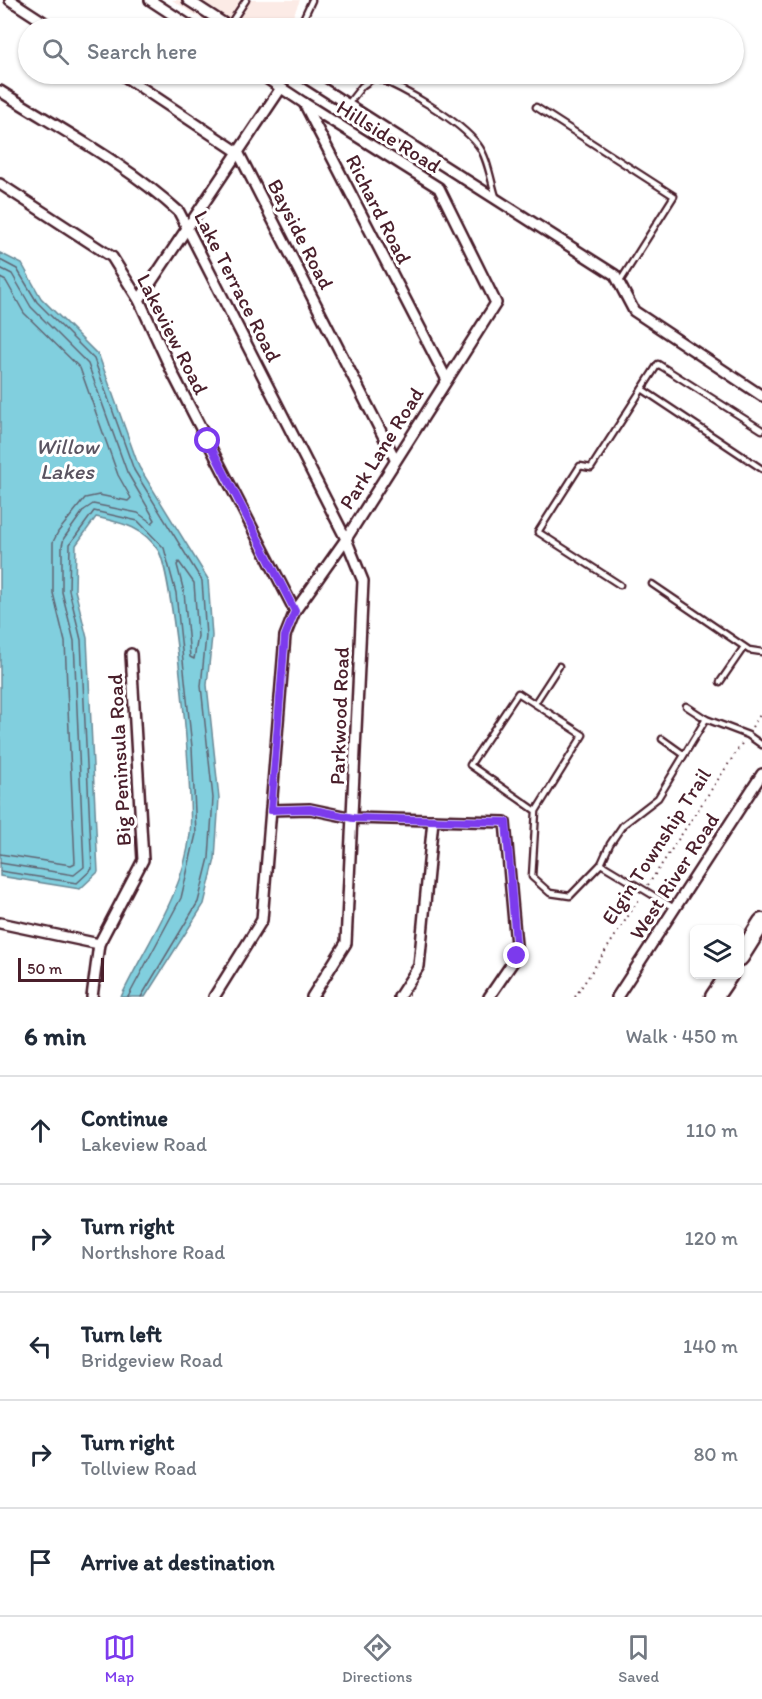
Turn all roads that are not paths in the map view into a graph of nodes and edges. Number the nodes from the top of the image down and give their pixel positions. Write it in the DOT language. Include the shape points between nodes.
graph roads {
  1 [pos="10,0"];
  2 [pos="150,0"];
  3 [pos="188,0"];
  4 [pos="246,0"];
  5 [pos="312,0"];
  6 [pos="38,18"];
  7 [pos="178,18"];
  8 [pos="215,18"];
  9 [pos="236,18"];
  10 [pos="304,18"];
  11 [pos="136,84"];
  12 [pos="276,84"];
  13 [pos="316,84"];
  14 [pos="365,84"];
  15 [pos="393,84"];
  16 [pos="282,88"];
  17 [pos="0,91"];
  18 [pos="304,104"];
  19 [pos="348,104"];
  20 [pos="536,107"];
  21 [pos="238,152"];
  22 [pos="0,184"];
  23 [pos="497,200"];
  24 [pos="188,227"];
  25 [pos="619,283"];
  26 [pos="139,300"];
  27 [pos="496,303"];
  28 [pos="446,378"];
  29 [pos="642,389"];
  30 [pos="762,396"];
  31 [pos="762,430"];
  32 [pos="395,459"];
  33 [pos="762,469"];
  34 [pos="346,539"];
  35 [pos="652,584"];
  36 [pos="620,585"];
  37 [pos="295,611"];
  38 [pos="744,647"];
  39 [pos="762,652"];
  40 [pos="131,654"];
  41 [pos="559,666"];
  42 [pos="720,682"];
  43 [pos="535,703"];
  44 [pos="686,706"];
  45 [pos="706,719"];
  46 [pos="662,739"];
  47 [pos="762,745"];
  48 [pos="683,754"];
  49 [pos="762,774"];
  50 [pos="271,810"];
  51 [pos="536,811"];
  52 [pos="353,818"];
  53 [pos="433,820"];
  54 [pos="601,864"];
  55 [pos="675,909"];
  56 [pos="762,922"];
  57 [pos="0,923"];
  58 [pos="99,944"];
  59 [pos="744,951"];
  60 [pos="726,979"];
  61 [pos="92,997"];
  62 [pos="214,997"];
  63 [pos="312,997"];
  64 [pos="399,997"];
  65 [pos="489,997"];
  66 [pos="617,997"];
  67 [pos="714,997"];
  1 -- 6 [label="street"];
  2 -- 7 [label="street"];
  3 -- 8 [label="street"];
  4 -- 9 [label="lane"];
  5 -- 10 [label="lane"];
  11 -- 21 [label="street, Bayside Road"];
  12 -- 16 [label="street, Richard Road"];
  13 -- 19 [label="street"];
  14 -- 19 [label="lane"];
  15 -- 23 [label="lane" via="461,129 479,146"];
  16 -- 18 [label="street, Richard Road"];
  16 -- 21 [label="street"];
  17 -- 24 [label="street, Lake Terrace Road" via="163,197"];
  18 -- 27 [label="street, Hillside Road" via="439,188"];
  18 -- 28 [label="street, Richard Road"];
  19 -- 23 [label="street"];
  20 -- 25 [label="lane" via="674,196"];
  21 -- 24 [label="street"];
  21 -- 32 [label="street, Bayside Road"];
  22 -- 26 [label="street, Lakeview Road" via="112,258"];
  23 -- 25 [label="street" via="615,275"];
  24 -- 26 [label="street"];
  24 -- 34 [label="street, Lake Terrace Road"];
  25 -- 30 [label="street" via="634,311"];
  26 -- 37 [label="street, Lakeview Road"];
  27 -- 28 [label="street, Park Lane Road"];
  28 -- 32 [label="street, Park Lane Road"];
  29 -- 31 [label="lane" via="658,364"];
  29 -- 33 [label="lane"];
  29 -- 36 [label="lane" via="591,468 580,466 538,532"];
  32 -- 34 [label="street, Park Lane Road"];
  34 -- 37 [label="street, Park Lane Road"];
  34 -- 52 [label="street, Parkwood Road" via="363,581"];
  35 -- 38 [label="lane"];
  37 -- 50 [label="street, Park Lane Road" via="285,636"];
  38 -- 39 [label="lane"];
  38 -- 42 [label="lane"];
  40 -- 58 [label="street, Big Peninsula Road" via="143,860"];
  41 -- 43 [label="lane"];
  43 -- 51 [label="lane" via="583,735"];
  43 -- 51 [label="lane" via="518,693 470,765"];
  44 -- 45 [label="lane"];
  45 -- 47 [label="lane" via="748,735"];
  45 -- 48 [label="lane"];
  46 -- 48 [label="lane"];
  48 -- 54 [label="lane" via="658,798 623,825"];
  49 -- 55 [label="street, West River Road"];
  50 -- 52 [label="street" via="310,809"];
  50 -- 62 [label="street, Park Lane Road" via="262,920"];
  51 -- 54 [label="lane" via="532,877 550,893 570,896"];
  52 -- 53 [label="street"];
  52 -- 63 [label="street, Parkwood Road" via="346,943"];
  53 -- 64 [label="street" via="419,966"];
  53 -- 65 [label="street" via="506,822 517,956"];
  54 -- 55 [label="lane"];
  55 -- 66 [label="street, West River Road"];
  56 -- 59 [label="highway"];
  57 -- 58 [label="street"];
  58 -- 61 [label="street, Big Peninsula Road"];
  60 -- 67 [label="highway"];
}
